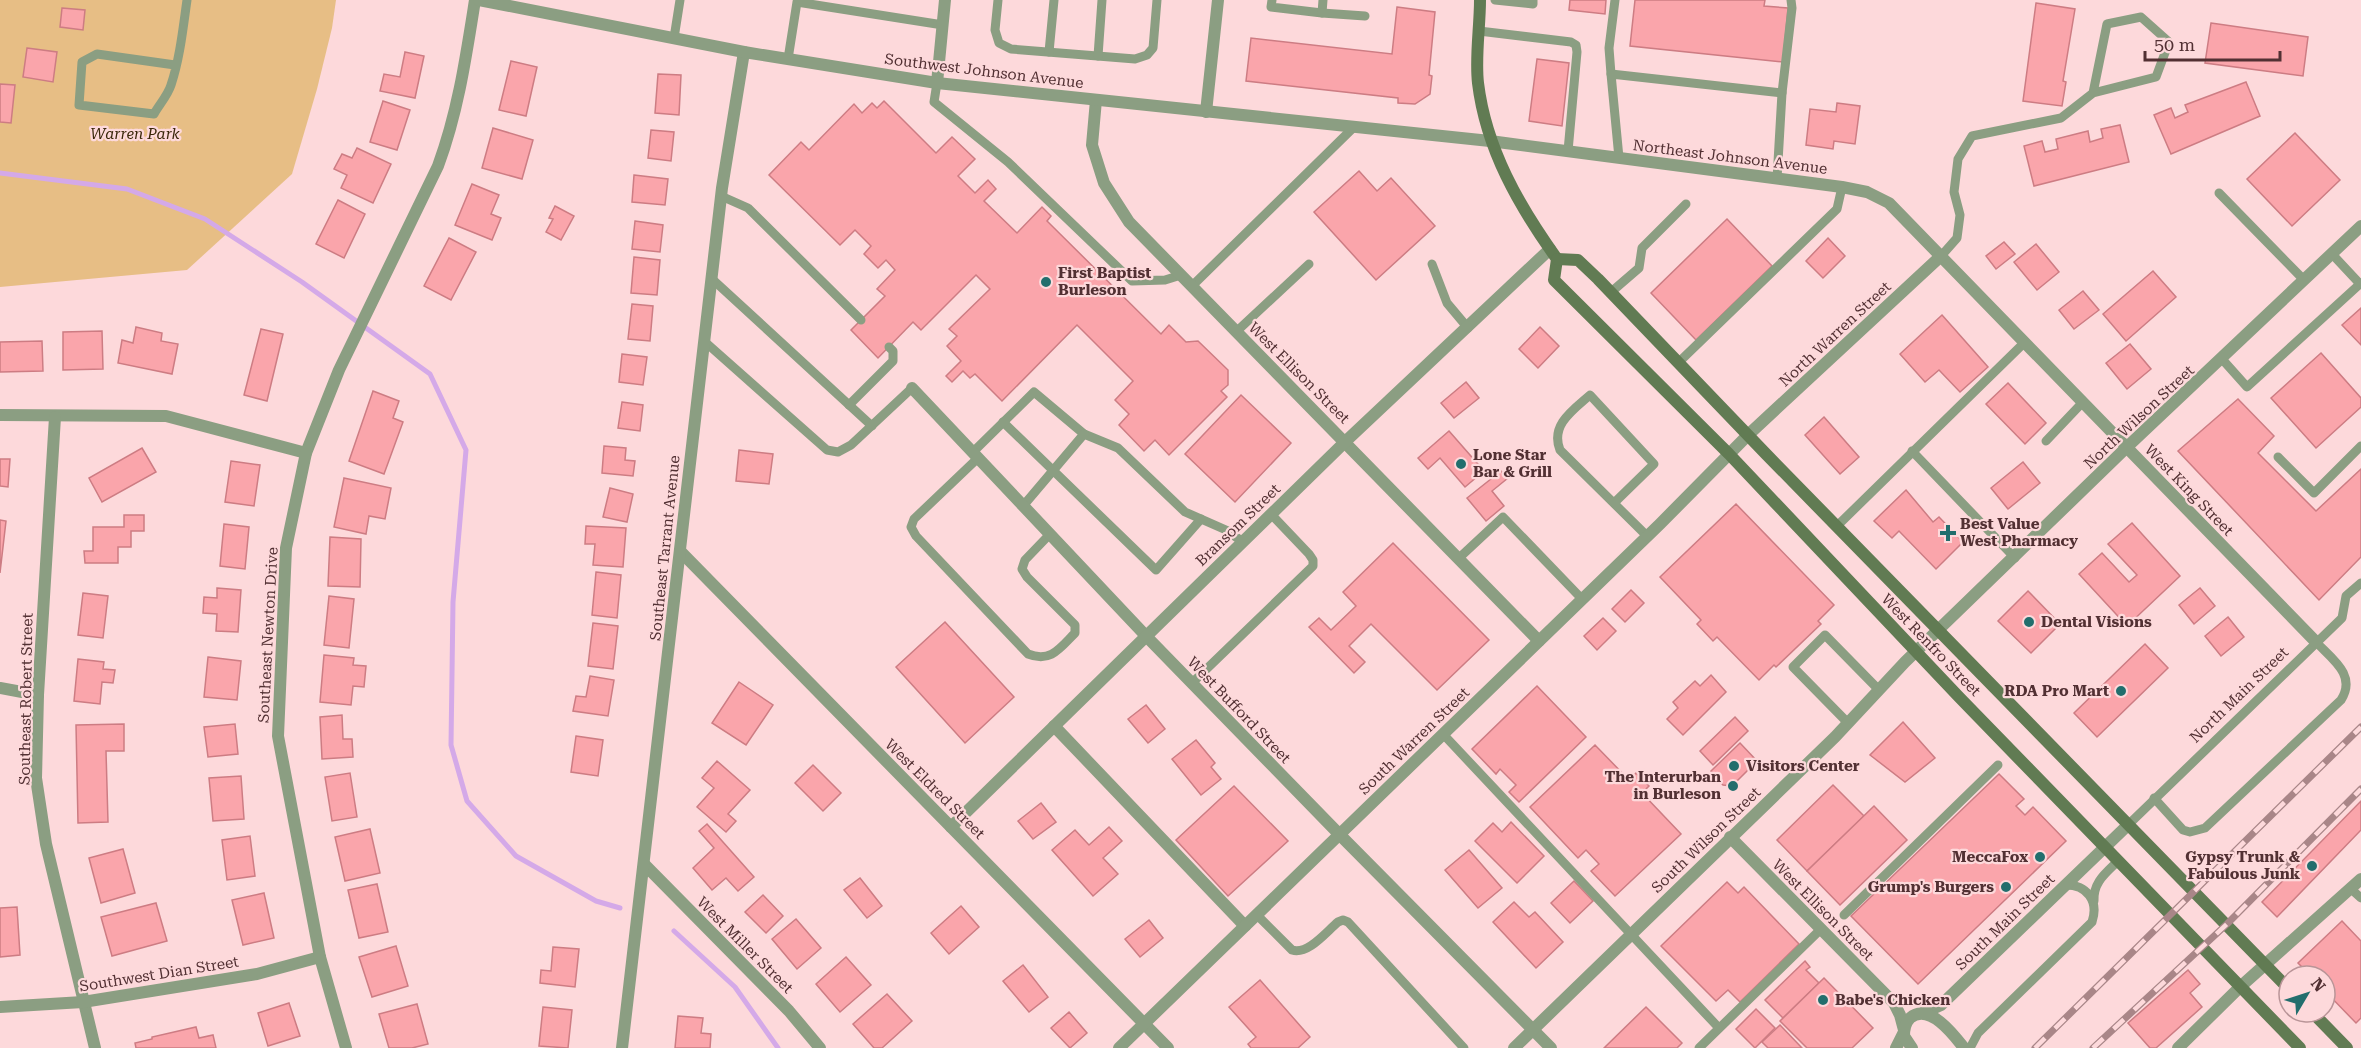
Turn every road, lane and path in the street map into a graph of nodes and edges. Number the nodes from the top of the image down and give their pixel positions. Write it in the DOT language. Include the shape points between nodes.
graph roads {
  1 [pos="187,0"];
  2 [pos="475,0"];
  3 [pos="479,0"];
  4 [pos="680,0"];
  5 [pos="794,0"];
  6 [pos="945,0"];
  7 [pos="998,0"];
  8 [pos="1054,0"];
  9 [pos="1102,0"];
  10 [pos="1157,0"];
  11 [pos="1218,0"];
  12 [pos="1272,0"];
  13 [pos="1323,0"];
  14 [pos="1480,0"];
  15 [pos="1495,0"];
  16 [pos="1533,0"];
  17 [pos="1615,0"];
  18 [pos="1791,0"];
  19 [pos="1322,13"];
  20 [pos="1365,16"];
  21 [pos="943,25"];
  22 [pos="1479,31"];
  23 [pos="674,38"];
  24 [pos="744,52"];
  25 [pos="1049,52"];
  26 [pos="1098,56"];
  27 [pos="788,59"];
  28 [pos="175,65"];
  29 [pos="1611,74"];
  30 [pos="936,83"];
  31 [pos="1782,93"];
  32 [pos="2093,93"];
  33 [pos="1096,100"];
  34 [pos="1206,112"];
  35 [pos="1354,127"];
  36 [pos="1490,141"];
  37 [pos="1568,151"];
  38 [pos="1619,158"];
  39 [pos="1777,179"];
  40 [pos="1842,187"];
  41 [pos="2219,193"];
  42 [pos="721,196"];
  43 [pos="1686,204"];
  44 [pos="2361,226"];
  45 [pos="1553,254"];
  46 [pos="2332,254"];
  47 [pos="1942,255"];
  48 [pos="1309,264"];
  49 [pos="1432,264"];
  50 [pos="1181,275"];
  51 [pos="711,278"];
  52 [pos="2304,280"];
  53 [pos="2361,283"];
  54 [pos="1192,286"];
  55 [pos="1610,294"];
  56 [pos="861,320"];
  57 [pos="1468,328"];
  58 [pos="1237,331"];
  59 [pos="704,341"];
  60 [pos="2025,342"];
  61 [pos="889,347"];
  62 [pos="2222,359"];
  63 [pos="1678,363"];
  64 [pos="912,388"];
  65 [pos="2083,402"];
  66 [pos="849,405"];
  67 [pos="0,415"];
  68 [pos="55,417"];
  69 [pos="1003,422"];
  70 [pos="872,426"];
  71 [pos="1084,434"];
  72 [pos="1748,435"];
  73 [pos="1346,441"];
  74 [pos="2046,441"];
  75 [pos="2361,446"];
  76 [pos="2127,447"];
  77 [pos="1912,451"];
  78 [pos="306,453"];
  79 [pos="1729,454"];
  80 [pos="976,455"];
  81 [pos="2278,457"];
  82 [pos="1053,471"];
  83 [pos="1614,503"];
  84 [pos="1023,506"];
  85 [pos="1271,514"];
  86 [pos="1201,519"];
  87 [pos="1837,526"];
  88 [pos="1050,534"];
  89 [pos="1647,536"];
  90 [pos="1243,542"];
  91 [pos="680,550"];
  92 [pos="1459,558"];
  93 [pos="2015,558"];
  94 [pos="2361,583"];
  95 [pos="1582,599"];
  96 [pos="1938,631"];
  97 [pos="1146,636"];
  98 [pos="1539,641"];
  99 [pos="2316,642"];
  100 [pos="1916,652"];
  101 [pos="1192,683"];
  102 [pos="0,688"];
  103 [pos="1879,690"];
  104 [pos="38,695"];
  105 [pos="1848,723"];
  106 [pos="1054,726"];
  107 [pos="1443,734"];
  108 [pos="1998,765"];
  109 [pos="2154,798"];
  110 [pos="2129,824"];
  111 [pos="951,827"];
  112 [pos="1339,834"];
  113 [pos="1730,837"];
  114 [pos="2104,847"];
  115 [pos="2118,861"];
  116 [pos="645,865"];
  117 [pos="2361,879"];
  118 [pos="2064,885"];
  119 [pos="2351,889"];
  120 [pos="2361,898"];
  121 [pos="2095,906"];
  122 [pos="1257,915"];
  123 [pos="1844,915"];
  124 [pos="1245,926"];
  125 [pos="1821,929"];
  126 [pos="1631,934"];
  127 [pos="320,957"];
  128 [pos="2266,965"];
  129 [pos="2277,976"];
  130 [pos="2240,987"];
  131 [pos="83,1002"];
  132 [pos="1894,1003"];
  133 [pos="0,1007"];
  134 [pos="1921,1013"];
  135 [pos="1145,1024"];
  136 [pos="2324,1024"];
  137 [pos="1719,1028"];
  138 [pos="1533,1029"];
  139 [pos="1904,1031"];
  140 [pos="95,1048"];
  141 [pos="345,1048"];
  142 [pos="622,1048"];
  143 [pos="820,1048"];
  144 [pos="1119,1048"];
  145 [pos="1168,1048"];
  146 [pos="1464,1048"];
  147 [pos="1514,1048"];
  148 [pos="1551,1048"];
  149 [pos="1699,1048"];
  150 [pos="1896,1048"];
  151 [pos="1912,1048"];
  152 [pos="1964,1048"];
  153 [pos="1970,1048"];
  154 [pos="2178,1048"];
  155 [pos="2300,1048"];
  156 [pos="2347,1048"];
  1 -- 28 [label="lane"];
  2 -- 78 [label="street, Southeast Newton Drive" via="460,96 438,166 339,370"];
  3 -- 23 [label="street, Southwest Johnson Avenue"];
  4 -- 23 [label="lane"];
  5 -- 21 [label="lane"];
  5 -- 27 [label="lane"];
  6 -- 21 [label="street"];
  7 -- 25 [label="lane" via="995,30 999,43 1011,49"];
  8 -- 25 [label="lane"];
  9 -- 26 [label="lane"];
  10 -- 26 [label="lane" via="1153,48 1147,55 1135,59"];
  11 -- 34 [label="street"];
  12 -- 19 [label="lane" via="1271,7"];
  13 -- 19 [label="lane"];
  14 -- 22 [label="main road, West Renfro Street"];
  15 -- 16 [label="lane"];
  17 -- 29 [label="lane" via="1609,48"];
  18 -- 31 [label="lane"];
  19 -- 20 [label="lane"];
  21 -- 30 [label="street"];
  22 -- 36 [label="main road, West Renfro Street" via="1478,82"];
  22 -- 37 [label="lane" via="1576,45"];
  23 -- 24 [label="street, Southwest Johnson Avenue"];
  24 -- 27 [label="street, Southwest Johnson Avenue"];
  24 -- 42 [label="street, Southeast Tarrant Avenue"];
  25 -- 26 [label="lane"];
  27 -- 30 [label="street, Southwest Johnson Avenue"];
  28 -- 28 [label="lane" via="171,87 154,114 79,105 82,62 97,54"];
  29 -- 31 [label="lane"];
  29 -- 38 [label="lane"];
  30 -- 33 [label="street, Southwest Johnson Avenue"];
  30 -- 50 [label="lane" via="934,102 1008,162 1132,281 1165,280"];
  31 -- 39 [label="lane"];
  32 -- 32 [label="lane" via="2156,76 2169,42 2141,17 2107,24"];
  32 -- 47 [label="lane" via="2061,118 1972,136 1958,159 1954,192 1960,215 1957,238"];
  33 -- 34 [label="street, Southwest Johnson Avenue"];
  33 -- 50 [label="street, West Ellison Street" via="1092,145 1104,183 1129,222"];
  34 -- 35 [label="street, Southwest Johnson Avenue"];
  35 -- 36 [label="street, Southwest Johnson Avenue"];
  35 -- 54 [label="lane"];
  36 -- 37 [label="street, Northeast Johnson Avenue"];
  36 -- 45 [label="main road, West Renfro Street" via="1524,212"];
  37 -- 38 [label="street, Northeast Johnson Avenue"];
  38 -- 39 [label="street, Northeast Johnson Avenue"];
  39 -- 40 [label="street, Northeast Johnson Avenue"];
  40 -- 47 [label="street, Northeast Johnson Avenue" via="1867,192 1889,203"];
  40 -- 63 [label="lane" via="1837,209"];
  41 -- 52 [label="lane"];
  42 -- 51 [label="street, Southeast Tarrant Avenue"];
  42 -- 56 [label="lane" via="748,208"];
  43 -- 55 [label="lane" via="1642,248 1639,268"];
  44 -- 46 [label="street, North Wilson Street"];
  45 -- 55 [label="main road, West Renfro Street" via="1578,260"];
  45 -- 57 [label="street, Bransom Street"];
  45 -- 79 [label="main road, West Renfro Street" via="1554,280"];
  46 -- 52 [label="street, North Wilson Street"];
  46 -- 53 [label="lane"];
  47 -- 60 [label="street, West King Street"];
  47 -- 72 [label="street, North Warren Street"];
  48 -- 58 [label="lane"];
  49 -- 57 [label="lane" via="1447,303"];
  50 -- 54 [label="street, West Ellison Street"];
  51 -- 59 [label="street, Southeast Tarrant Avenue"];
  51 -- 66 [label="lane"];
  52 -- 62 [label="street, North Wilson Street"];
  53 -- 62 [label="lane" via="2247,387"];
  54 -- 58 [label="street, West Ellison Street"];
  55 -- 63 [label="main road, West Renfro Street"];
  57 -- 73 [label="street, Bransom Street"];
  58 -- 73 [label="street, West Ellison Street"];
  59 -- 70 [label="lane" via="826,450 838,452"];
  59 -- 91 [label="street, Southeast Tarrant Avenue"];
  60 -- 65 [label="street, West King Street"];
  60 -- 77 [label="lane"];
  61 -- 66 [label="lane" via="893,361"];
  62 -- 76 [label="street, North Wilson Street"];
  63 -- 72 [label="main road, West Renfro Street"];
  64 -- 70 [label="lane"];
  64 -- 80 [label="street, West Bufford Street"];
  65 -- 74 [label="lane"];
  65 -- 76 [label="street, West King Street"];
  66 -- 70 [label="lane"];
  67 -- 68 [label="street"];
  68 -- 78 [label="street" via="166,416"];
  68 -- 104 [label="street, Southeast Robert Street"];
  69 -- 71 [label="lane" via="1034,392"];
  69 -- 80 [label="lane"];
  69 -- 82 [label="lane"];
  71 -- 82 [label="lane"];
  71 -- 86 [label="lane" via="1118,448 1185,512"];
  72 -- 79 [label="street, North Warren Street"];
  72 -- 87 [label="main road, West Renfro Street"];
  73 -- 85 [label="street, Bransom Street"];
  73 -- 92 [label="street, West Ellison Street"];
  75 -- 81 [label="lane" via="2314,493"];
  76 -- 93 [label="street, North Wilson Street"];
  76 -- 99 [label="street, West King Street"];
  77 -- 87 [label="lane"];
  77 -- 93 [label="lane"];
  78 -- 127 [label="street, Southeast Newton Drive" via="286,548 278,736"];
  79 -- 89 [label="street, South Warren Street"];
  79 -- 100 [label="main road, West Renfro Street"];
  80 -- 84 [label="street, West Bufford Street"];
  80 -- 88 [label="lane" via="914,519 911,527 1028,654 1039,659 1051,656 1075,633 1075,625 1023,569 1025,560"];
  82 -- 84 [label="lane"];
  82 -- 86 [label="lane" via="1156,570"];
  83 -- 83 [label="lane" via="1560,450 1557,442 1562,421 1590,395 1654,464"];
  83 -- 89 [label="lane"];
  84 -- 88 [label="street, West Bufford Street"];
  85 -- 90 [label="street, Bransom Street"];
  85 -- 101 [label="lane" via="1309,554 1313,566"];
  86 -- 90 [label="lane"];
  87 -- 96 [label="main road, West Renfro Street"];
  88 -- 97 [label="street, West Bufford Street"];
  89 -- 95 [label="street, South Warren Street"];
  90 -- 97 [label="street, Bransom Street"];
  91 -- 111 [label="street, West Eldred Street"];
  91 -- 116 [label="street, Southeast Tarrant Avenue"];
  92 -- 95 [label="lane" via="1503,517"];
  92 -- 98 [label="street, West Ellison Street"];
  93 -- 96 [label="street, North Wilson Street"];
  94 -- 99 [label="lane, North Main Street" via="2346,596 2342,618"];
  95 -- 98 [label="street, South Warren Street"];
  96 -- 100 [label="street, North Wilson Street"];
  96 -- 110 [label="main road, West Renfro Street"];
  97 -- 101 [label="street, West Bufford Street"];
  97 -- 106 [label="street, Bransom Street"];
  98 -- 107 [label="street, South Warren Street"];
  99 -- 109 [label="lane, North Main Street"];
  99 -- 109 [label="lane" via="2348,681 2341,700 2309,731 2205,828 2183,830"];
  100 -- 103 [label="street, South Wilson Street"];
  100 -- 114 [label="main road, West Renfro Street"];
  101 -- 112 [label="street, West Bufford Street"];
  102 -- 104 [label="street"];
  103 -- 105 [label="street, South Wilson Street"];
  103 -- 105 [label="lane" via="1825,635 1792,667"];
  104 -- 131 [label="street, Southeast Robert Street" via="36,778 44,833"];
  105 -- 113 [label="street, South Wilson Street"];
  106 -- 111 [label="street, Bransom Street"];
  106 -- 124 [label="street"];
  107 -- 112 [label="street, South Warren Street"];
  107 -- 126 [label="lane"];
  108 -- 123 [label="lane"];
  109 -- 110 [label="lane, North Main Street"];
  110 -- 114 [label="street, South Main Street"];
  110 -- 128 [label="main road, West Renfro Street"];
  111 -- 135 [label="street, West Eldred Street"];
  112 -- 122 [label="street, South Warren Street"];
  112 -- 138 [label="street, West Bufford Street"];
  113 -- 125 [label="street, West Ellison Street"];
  113 -- 126 [label="street, South Wilson Street"];
  114 -- 115 [label="main road, West Renfro Street"];
  114 -- 118 [label="street, South Main Street"];
  115 -- 121 [label="lane" via="2099,879 2093,897"];
  115 -- 130 [label="main road, West Renfro Street"];
  116 -- 142 [label="street, Southeast Tarrant Avenue"];
  116 -- 143 [label="street, West Miller Street" via="789,1011"];
  117 -- 119 [label="street"];
  118 -- 121 [label="lane" via="2087,891"];
  118 -- 134 [label="street, South Main Street" via="1941,1005"];
  119 -- 120 [label="lane"];
  119 -- 128 [label="street"];
  121 -- 153 [label="lane" via="2092,922 1978,1033"];
  122 -- 124 [label="street, South Warren Street"];
  122 -- 146 [label="lane" via="1292,950 1299,952 1338,922 1348,922"];
  124 -- 135 [label="street, South Warren Street"];
  125 -- 132 [label="street, West Ellison Street"];
  125 -- 137 [label="lane"];
  126 -- 137 [label="lane"];
  126 -- 138 [label="street, South Wilson Street"];
  127 -- 131 [label="street, Southwest Dian Street" via="257,974"];
  127 -- 141 [label="street, Southeast Newton Drive"];
  128 -- 129 [label="main road, West Renfro Street"];
  128 -- 130 [label="street"];
  130 -- 154 [label="street"];
  130 -- 155 [label="main road, West Renfro Street"];
  131 -- 133 [label="street, Southwest Dian Street"];
  131 -- 140 [label="street, Southeast Robert Street"];
  132 -- 134 [label="street"];
  132 -- 139 [label="street"];
  134 -- 139 [label="street, South Main Street" via="1908,1019"];
  134 -- 152 [label="street" via="1935,1018"];
  135 -- 144 [label="street, South Warren Street"];
  135 -- 145 [label="street, West Eldred Street"];
  136 -- 156 [label="main road"];
  137 -- 149 [label="lane"];
  138 -- 147 [label="street, South Wilson Street"];
  138 -- 148 [label="street, West Bufford Street"];
  139 -- 150 [label="street"];
  139 -- 151 [label="street"];
}
